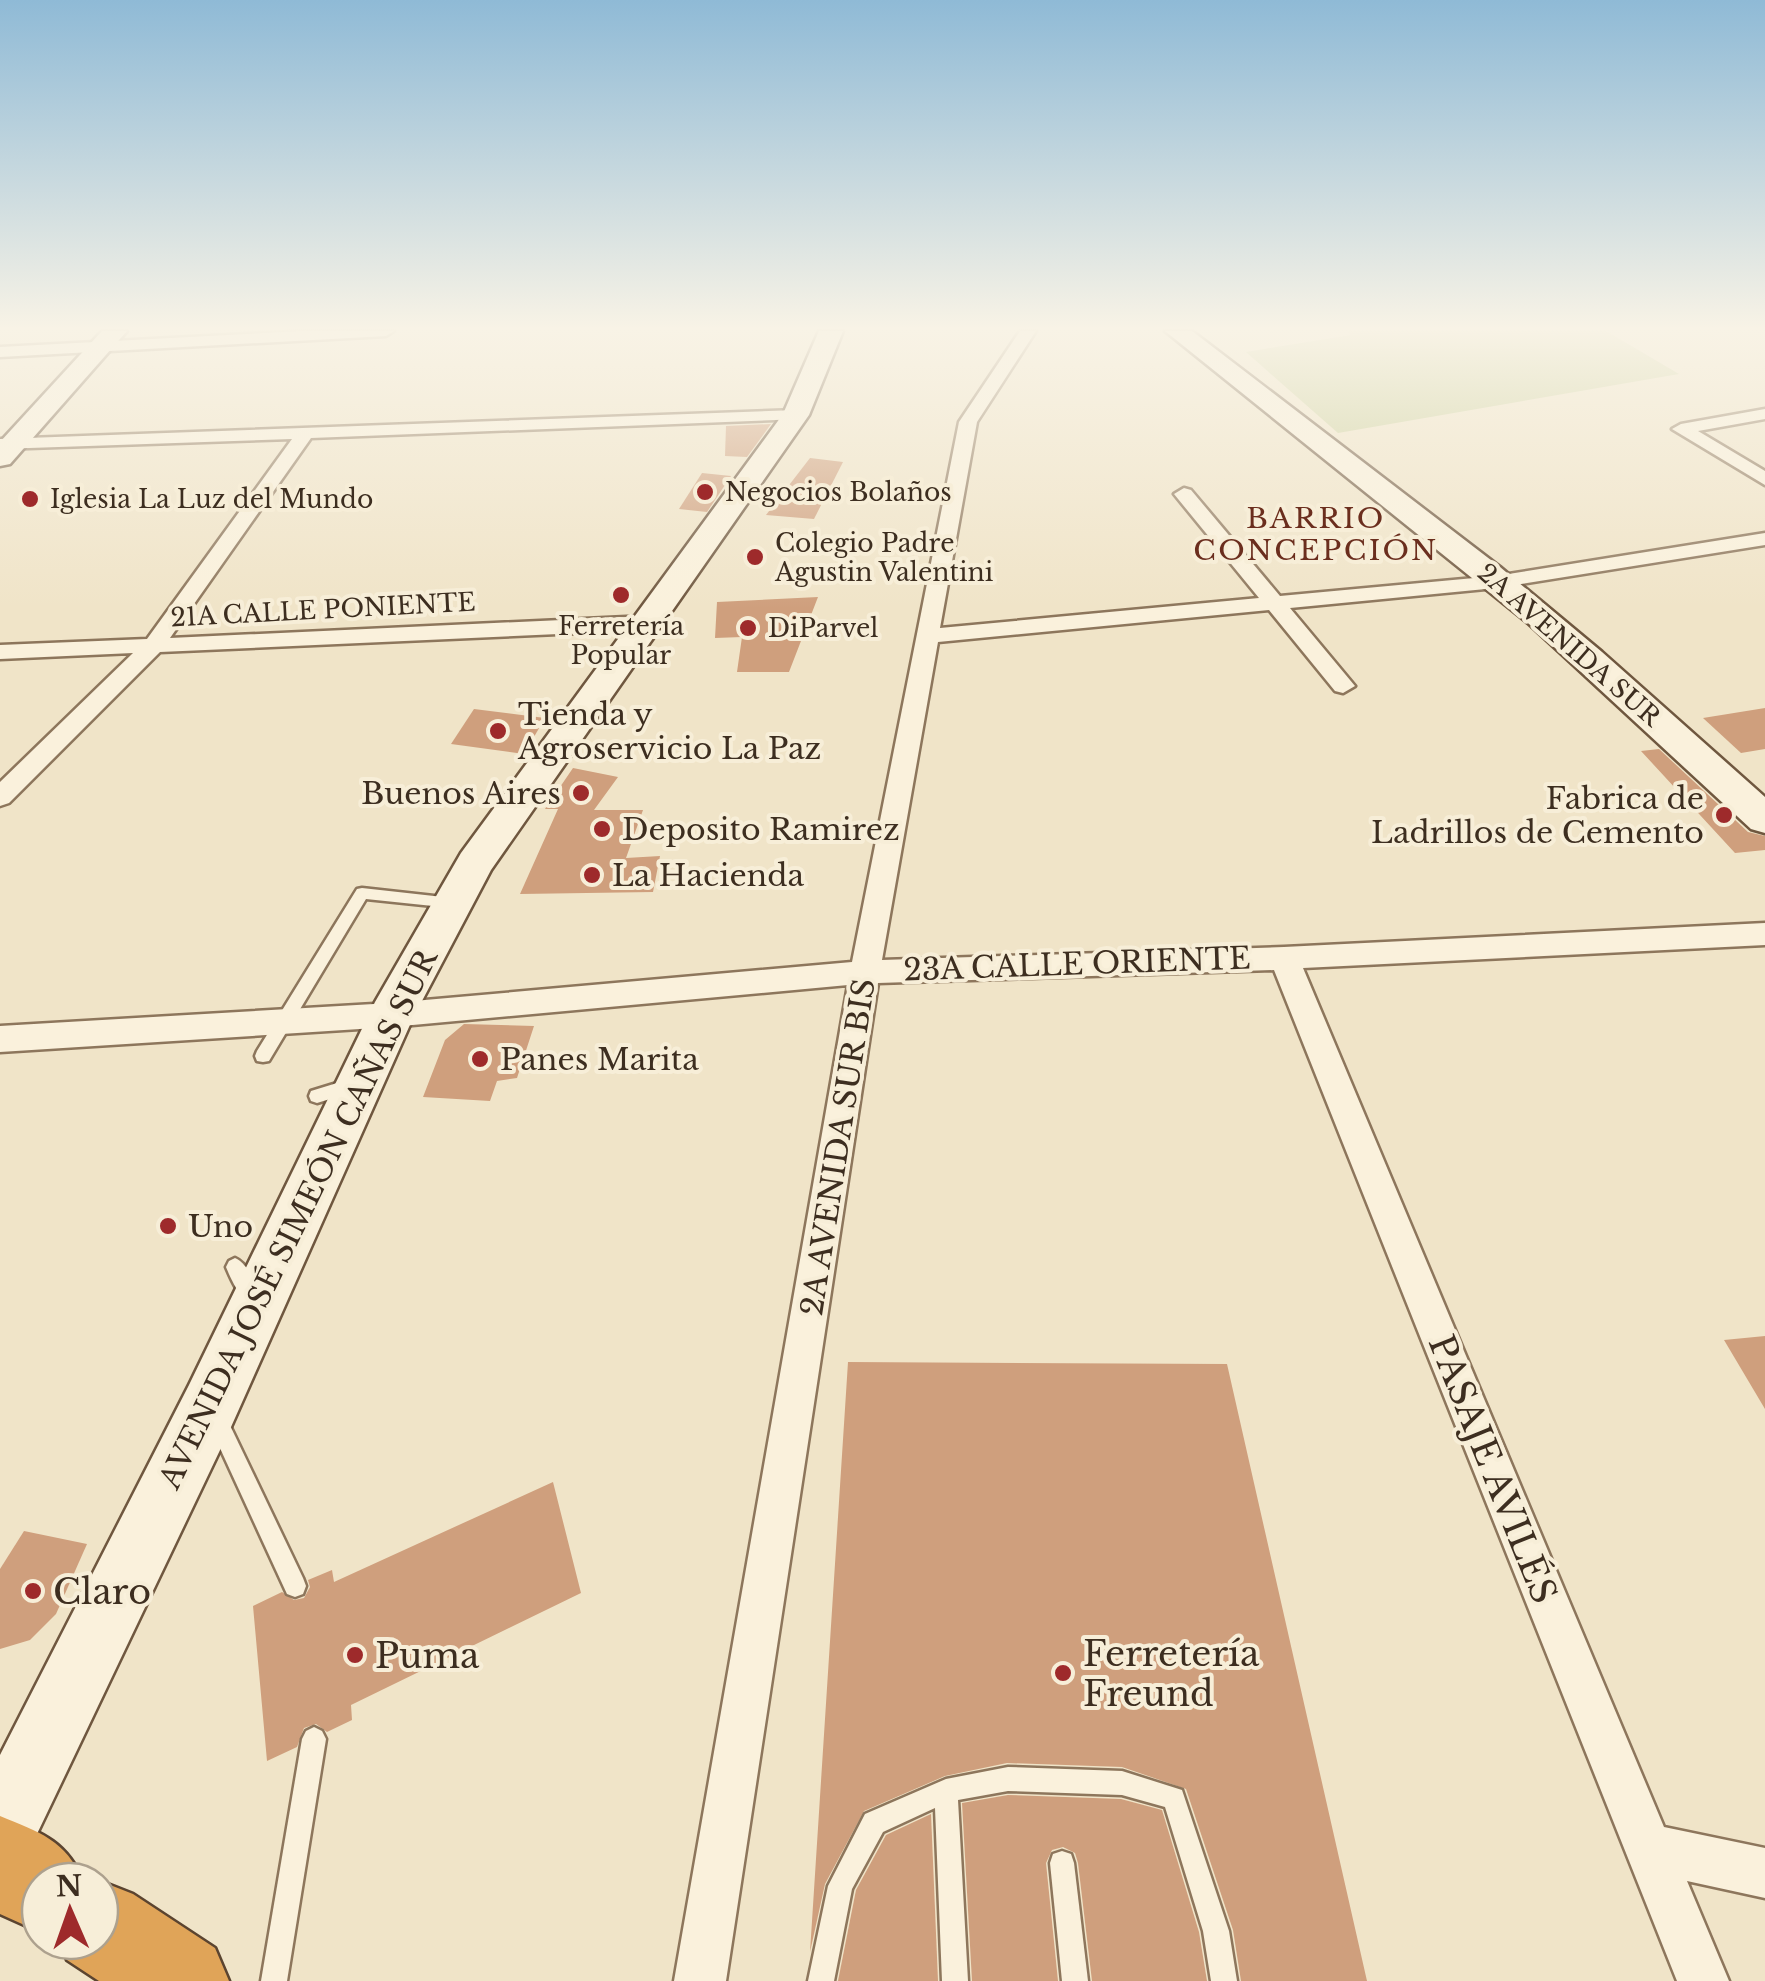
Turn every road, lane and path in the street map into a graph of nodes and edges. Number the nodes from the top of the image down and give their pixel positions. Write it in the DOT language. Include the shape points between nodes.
graph roads {
  1 [pos="27,423"];
  2 [pos="603,423"];
  3 [pos="791,423"];
  4 [pos="968,423"];
  5 [pos="1299,423"];
  6 [pos="1712,423"];
  7 [pos="304,435"];
  8 [pos="4,448"];
  9 [pos="1765,479"];
  10 [pos="1184,494"];
  11 [pos="1765,538"];
  12 [pos="1496,582"];
  13 [pos="1274,603"];
  14 [pos="648,623"];
  15 [pos="929,636"];
  16 [pos="153,646"];
  17 [pos="0,652"];
  18 [pos="1342,686"];
  19 [pos="0,796"];
  20 [pos="1765,819"];
  21 [pos="452,903"];
  22 [pos="1765,934"];
  23 [pos="1284,958"];
  24 [pos="864,972"];
  25 [pos="390,1015"];
  26 [pos="284,1022"];
  27 [pos="0,1039"];
  28 [pos="263,1056"];
  29 [pos="210,1406"];
  30 [pos="295,1586"];
  31 [pos="314,1738"];
  32 [pos="946,1791"];
  33 [pos="0,1831"];
  34 [pos="1648,1848"];
  35 [pos="1062,1863"];
  36 [pos="1765,1873"];
  37 [pos="120,1940"];
  38 [pos="182,1981"];
  39 [pos="274,1981"];
  40 [pos="700,1981"];
  41 [pos="821,1981"];
  42 [pos="954,1981"];
  43 [pos="1074,1981"];
  44 [pos="1224,1981"];
  45 [pos="1703,1981"];
  1 -- 8 [label="main road"];
  2 -- 7 [label="street"];
  3 -- 14 [label="main road, AVENIDA JOSÉ SIMEÓN CAÑAS SUR"];
  4 -- 15 [label="street, 2A AVENIDA SUR BIS"];
  5 -- 12 [label="main road, 2A AVENIDA SUR"];
  6 -- 9 [label="street" via="1680,429"];
  7 -- 8 [label="street"];
  7 -- 16 [label="street"];
  10 -- 13 [label="street"];
  11 -- 12 [label="street"];
  12 -- 13 [label="street"];
  12 -- 20 [label="main road, 2A AVENIDA SUR"];
  13 -- 15 [label="street"];
  13 -- 18 [label="street"];
  14 -- 16 [label="street, 21A CALLE PONIENTE"];
  14 -- 21 [label="main road, AVENIDA JOSÉ SIMEÓN CAÑAS SUR"];
  15 -- 24 [label="street, 2A AVENIDA SUR BIS"];
  16 -- 17 [label="street, 21A CALLE PONIENTE"];
  16 -- 19 [label="street"];
  21 -- 25 [label="main road, AVENIDA JOSÉ SIMEÓN CAÑAS SUR"];
  21 -- 26 [label="lane" via="362,893"];
  22 -- 23 [label="street, 23A CALLE ORIENTE"];
  23 -- 24 [label="street, 23A CALLE ORIENTE"];
  23 -- 34 [label="street, PASAJE AVILÉS"];
  24 -- 25 [label="street, 23A CALLE ORIENTE"];
  24 -- 40 [label="street, 2A AVENIDA SUR BIS"];
  25 -- 26 [label="street, 23A CALLE ORIENTE"];
  25 -- 29 [label="main road, AVENIDA JOSÉ SIMEÓN CAÑAS SUR" via="338,1090 246,1286"];
  26 -- 27 [label="street, 23A CALLE ORIENTE"];
  26 -- 28 [label="lane"];
  29 -- 30 [label="lane"];
  29 -- 33 [label="main road, AVENIDA JOSÉ SIMEÓN CAÑAS SUR"];
  31 -- 39 [label="lane"];
  32 -- 41 [label="lane" via="874,1823 840,1886"];
  32 -- 42 [label="lane"];
  32 -- 44 [label="lane" via="1008,1779 1122,1783 1174,1798 1216,1932"];
  34 -- 36 [label="street"];
  34 -- 45 [label="street, PASAJE AVILÉS"];
  35 -- 43 [label="lane"];
  37 -- 38 [label="highway"];
}
